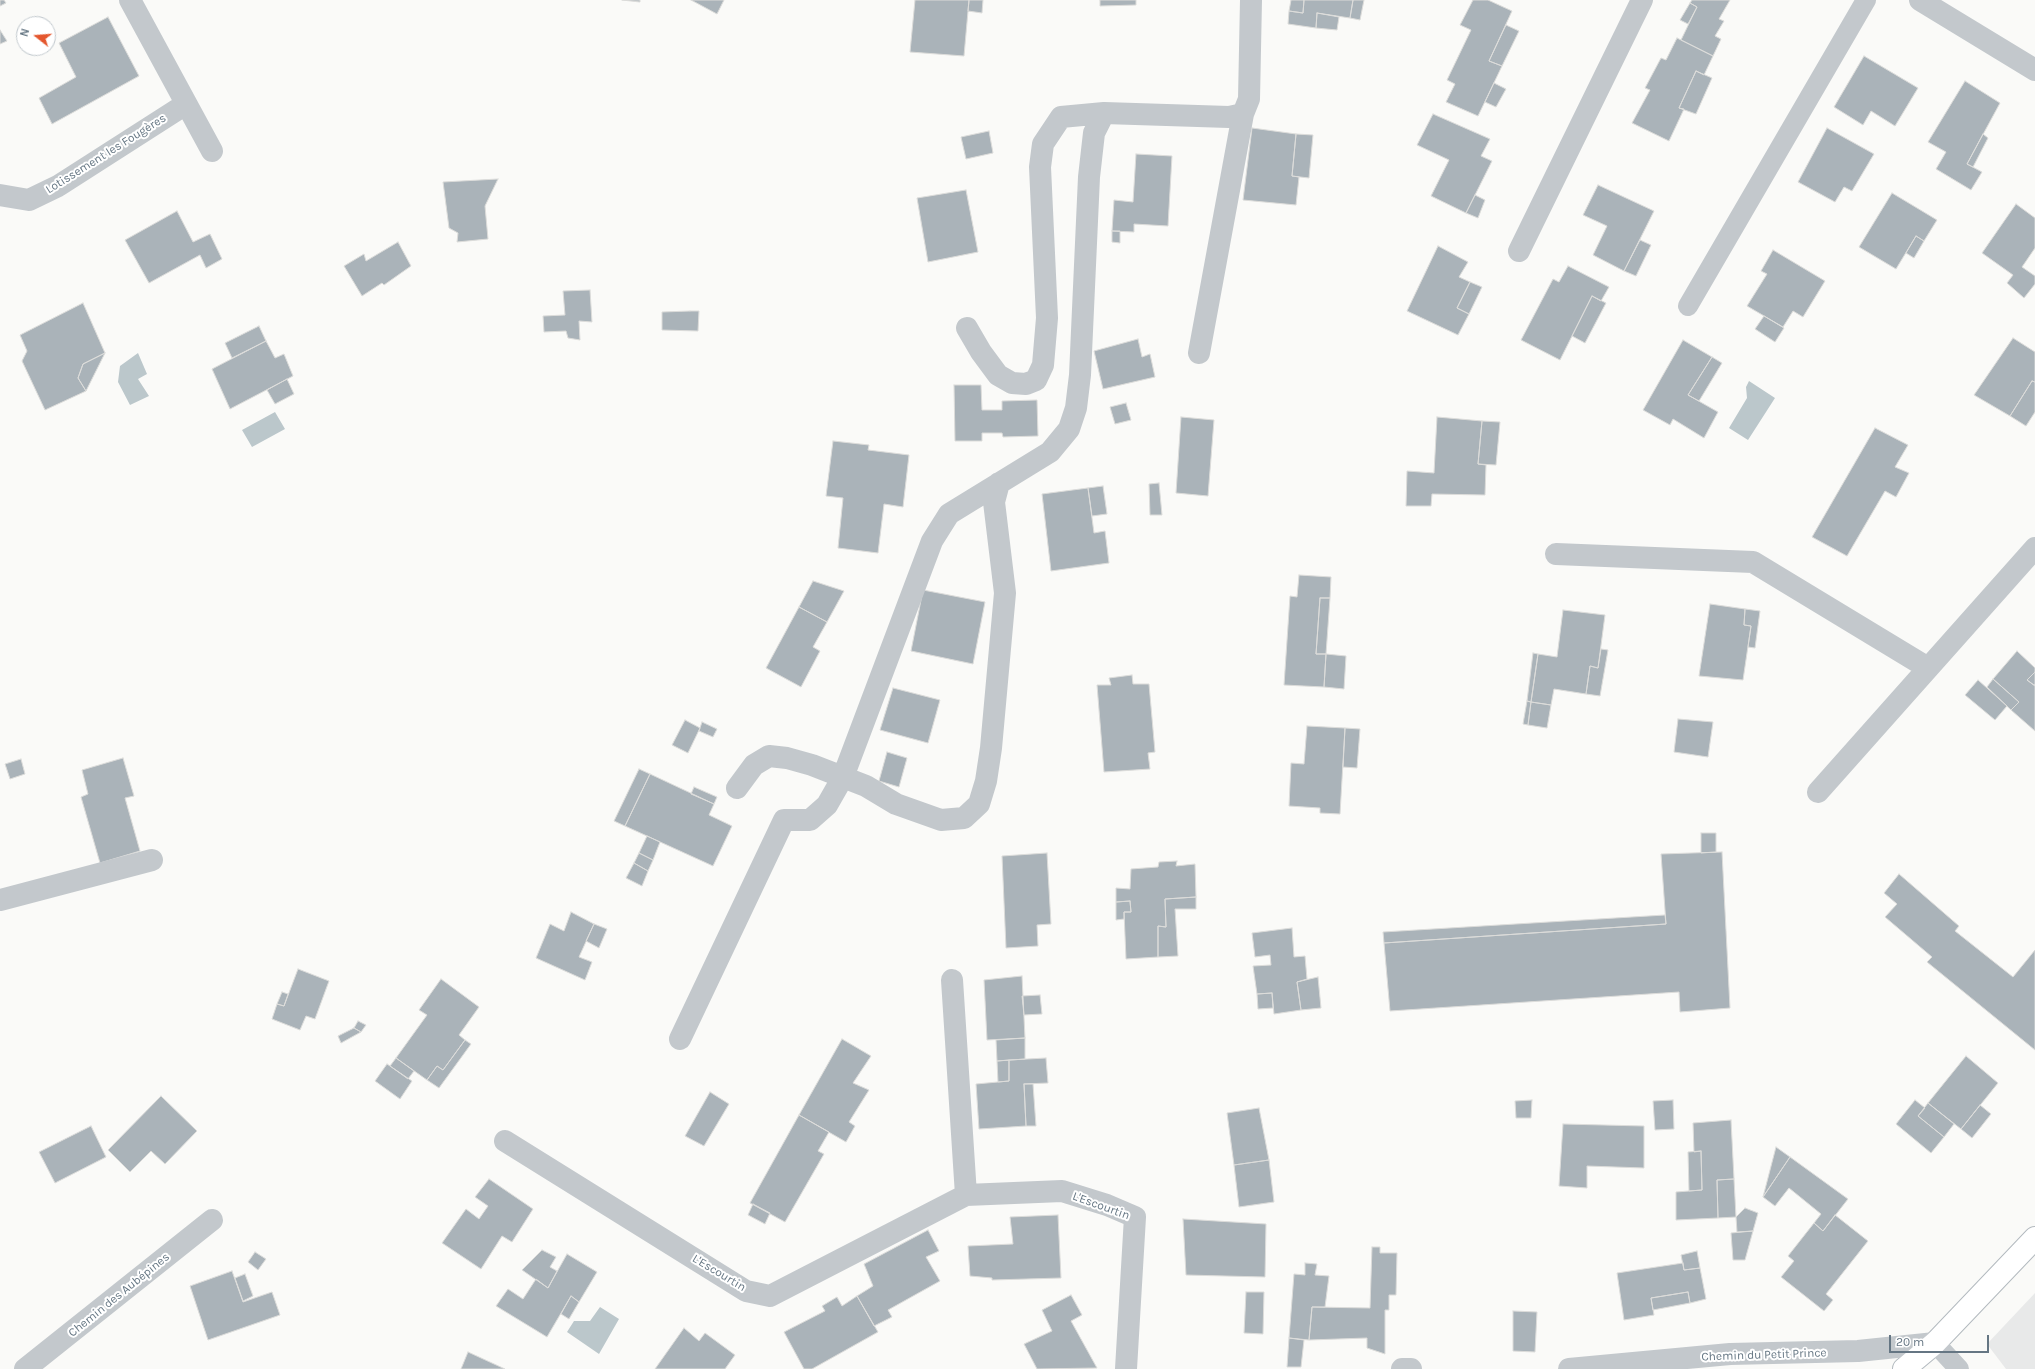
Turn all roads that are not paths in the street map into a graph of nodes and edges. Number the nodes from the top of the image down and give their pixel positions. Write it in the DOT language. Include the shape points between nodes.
graph roads {
  1 [pos="130,0"];
  2 [pos="1251,0"];
  3 [pos="1642,0"];
  4 [pos="1866,0"];
  5 [pos="1920,0"];
  6 [pos="2035,70"];
  7 [pos="186,104"];
  8 [pos="1104,113"];
  9 [pos="1243,114"];
  10 [pos="212,151"];
  11 [pos="0,195"];
  12 [pos="1519,251"];
  13 [pos="1688,306"];
  14 [pos="967,328"];
  15 [pos="1199,353"];
  16 [pos="999,483"];
  17 [pos="2035,548"];
  18 [pos="1556,554"];
  19 [pos="1928,668"];
  20 [pos="843,777"];
  21 [pos="737,788"];
  22 [pos="1818,792"];
  23 [pos="152,860"];
  24 [pos="0,900"];
  25 [pos="952,980"];
  26 [pos="680,1039"];
  27 [pos="505,1141"];
  28 [pos="966,1195"];
  29 [pos="212,1220"];
  30 [pos="2035,1238"];
  31 [pos="1935,1343"];
  32 [pos="25,1369"];
  33 [pos="1126,1369"];
  34 [pos="1402,1369"];
  35 [pos="1411,1369"];
  36 [pos="1569,1369"];
  37 [pos="1904,1369"];
  38 [pos="1959,1369"];
  1 -- 7 [label="street"];
  2 -- 9 [label="street" via="1249,100"];
  3 -- 12 [label="street"];
  4 -- 13 [label="lane"];
  5 -- 6 [label="street"];
  7 -- 10 [label="street"];
  7 -- 11 [label="street, Lotissement les Fougères" via="29,200"];
  8 -- 9 [label="street" via="1229,118"];
  8 -- 14 [label="street" via="1061,117 1043,144 1040,167 1047,318 1043,365 1036,380 1026,384 1012,383 998,375"];
  8 -- 16 [label="street" via="1094,133 1089,177 1080,375 1076,408 1069,429 1050,452"];
  9 -- 15 [label="street"];
  16 -- 20 [label="street" via="949,514 932,541"];
  16 -- 20 [label="street" via="994,502 1005,593 992,741 986,781 979,804 964,818 941,820 896,804 866,786"];
  17 -- 19 [label="street"];
  18 -- 19 [label="street" via="1754,562"];
  19 -- 22 [label="street"];
  20 -- 21 [label="street" via="787,758 769,756 754,765"];
  20 -- 26 [label="street" via="827,805 810,820 784,820"];
  23 -- 24 [label="street"];
  25 -- 28 [label="street"];
  27 -- 28 [label="street, L'Escourtin" via="746,1291 770,1296"];
  28 -- 33 [label="street, L'Escourtin" via="1062,1191 1135,1217"];
  29 -- 32 [label="street, Chemin des Aubépines"];
  30 -- 31 [label="main road"];
  31 -- 36 [label="street, Chemin du Petit Prince" via="1858,1351 1730,1354"];
  31 -- 37 [label="main road"];
  31 -- 38 [label="lane"];
  34 -- 35 [label="street"];
}
